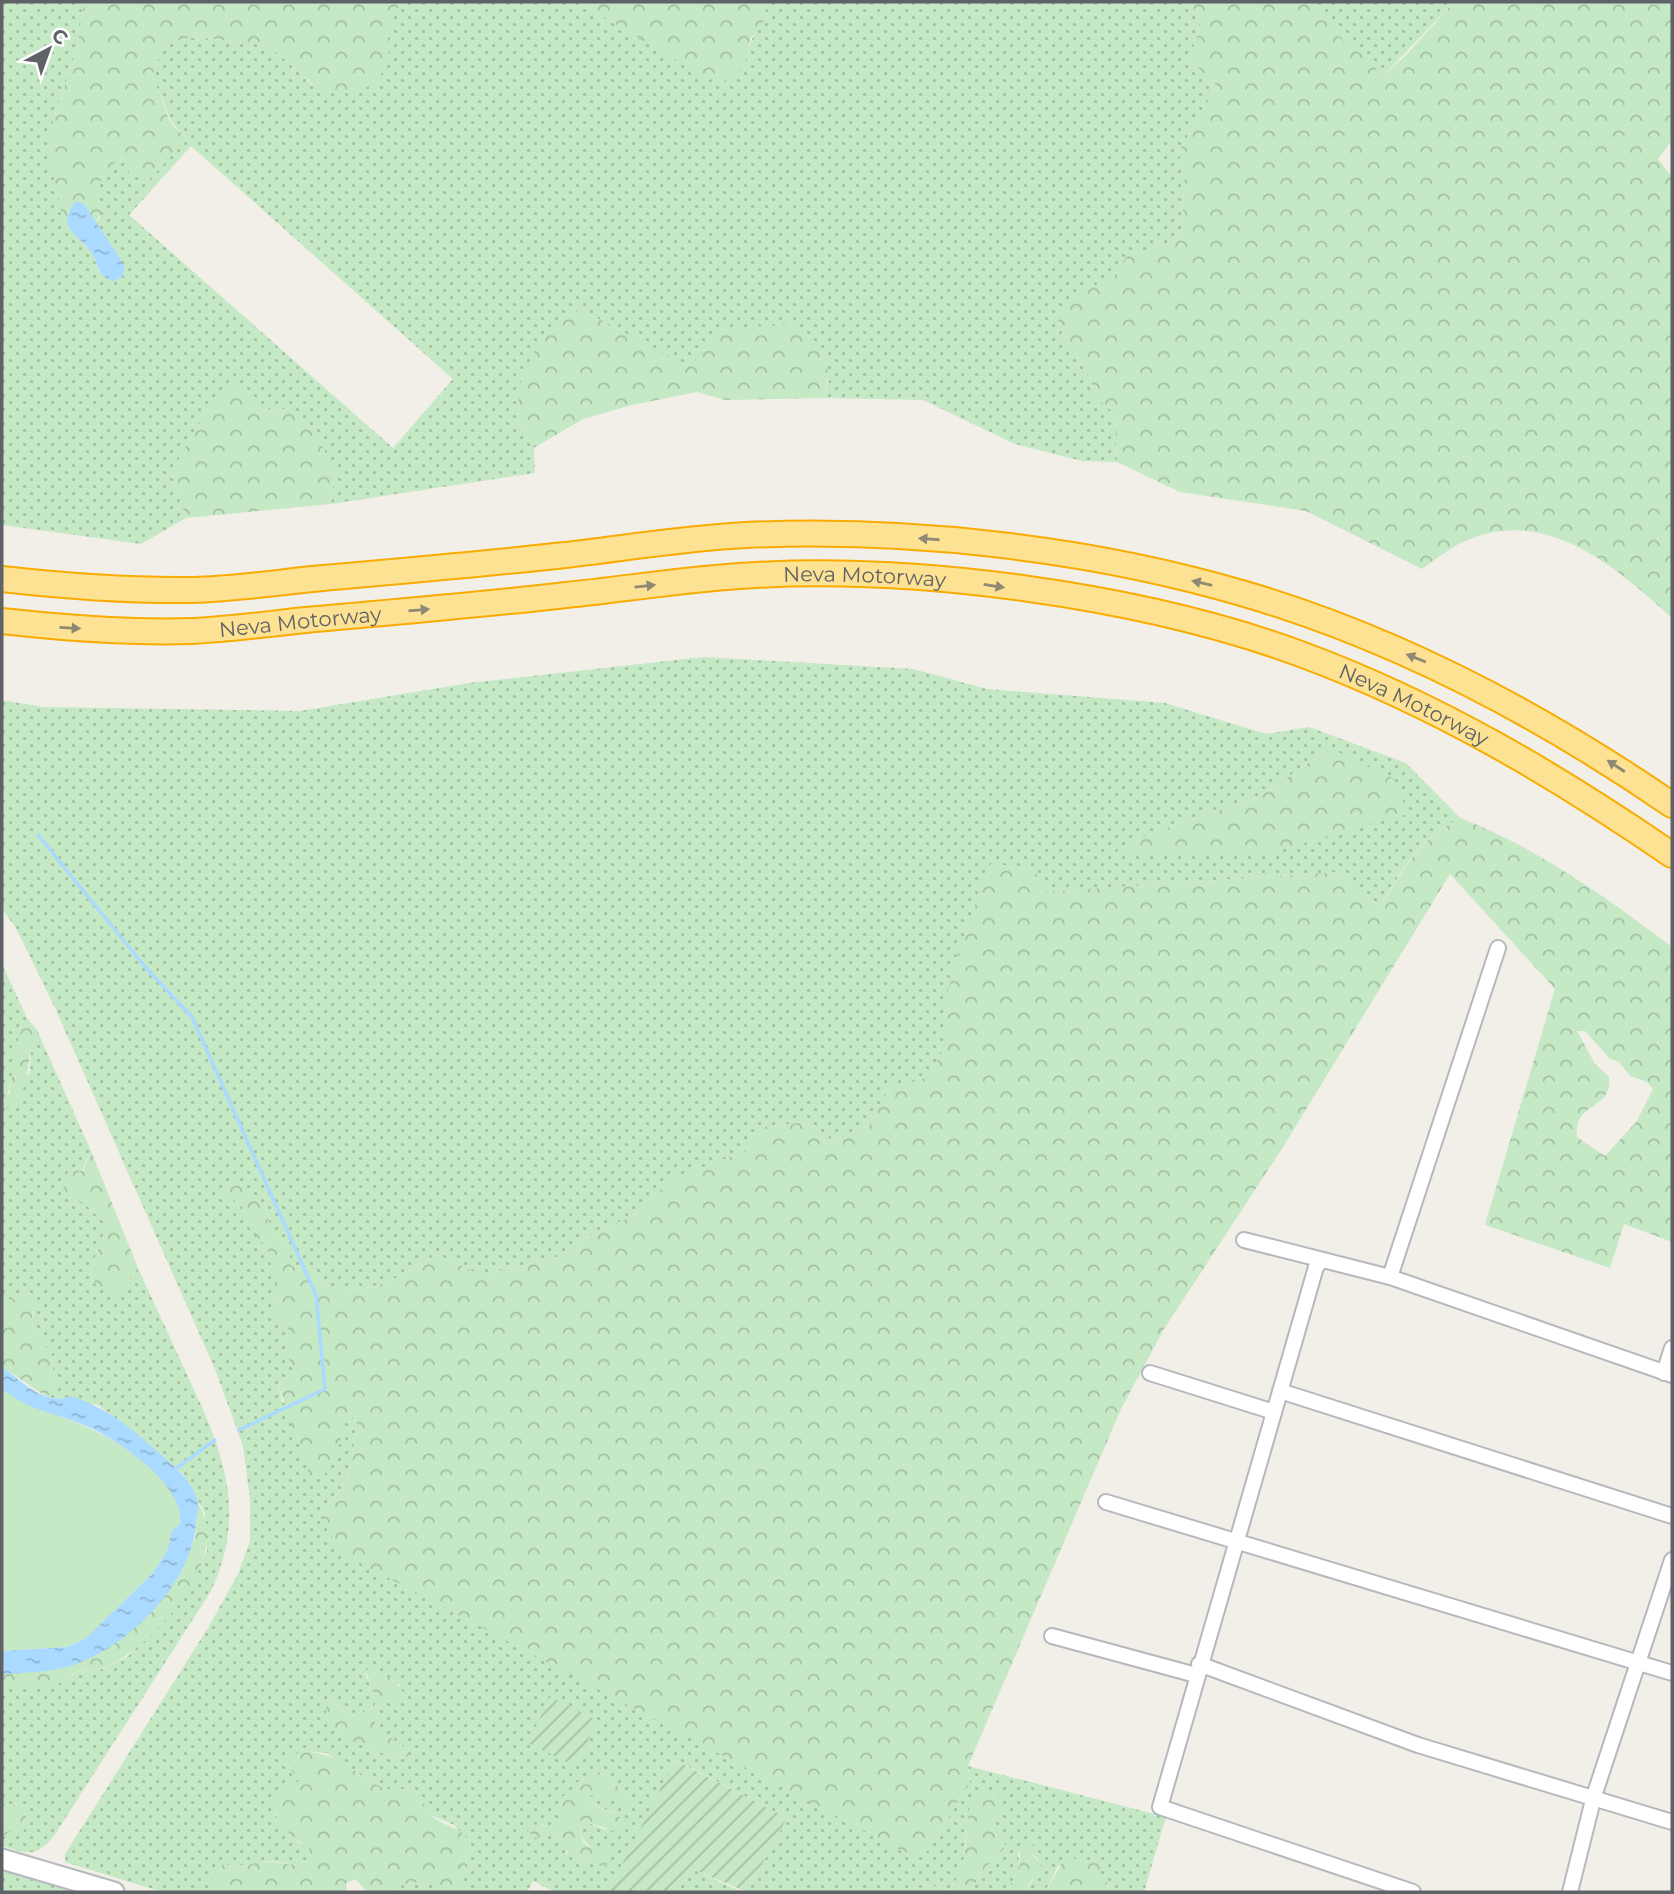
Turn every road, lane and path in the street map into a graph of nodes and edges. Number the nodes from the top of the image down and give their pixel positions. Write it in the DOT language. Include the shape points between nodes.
graph roads {
  1 [pos="2,579"];
  2 [pos="2,621"];
  3 [pos="1672,805"];
  4 [pos="1672,855"];
  5 [pos="1498,948"];
  6 [pos="1244,1240"];
  7 [pos="1322,1260"];
  8 [pos="1390,1277"];
  9 [pos="1672,1348"];
  10 [pos="1150,1373"];
  11 [pos="1668,1374"];
  12 [pos="1280,1391"];
  13 [pos="1274,1412"];
  14 [pos="1106,1502"];
  15 [pos="1672,1516"];
  16 [pos="1237,1540"];
  17 [pos="1672,1560"];
  18 [pos="1052,1636"];
  19 [pos="1639,1662"];
  20 [pos="1197,1670"];
  21 [pos="1672,1673"];
  22 [pos="1594,1796"];
  23 [pos="1672,1822"];
  24 [pos="2,1859"];
  25 [pos="114,1892"];
  26 [pos="1413,1892"];
  27 [pos="1570,1892"];
  3 -- 1 [label="highway, Neva Motorway, one-way" via="1514,706 1431,664 1309,615 1243,593 1136,568 993,544 869,535 744,535 194,590"];
  2 -- 4 [label="highway, Neva Motorway, one-way" via="65,628 192,631 741,576 866,575 985,584 1122,606 1305,655 1491,741 1588,797"];
  5 -- 8 [label="street"];
  6 -- 7 [label="street"];
  7 -- 8 [label="street"];
  7 -- 12 [label="street" via="1316,1267"];
  8 -- 11 [label="street"];
  9 -- 11 [label="street"];
  10 -- 13 [label="street"];
  12 -- 13 [label="street"];
  12 -- 15 [label="street"];
  13 -- 16 [label="street"];
  14 -- 16 [label="street"];
  16 -- 19 [label="street"];
  16 -- 20 [label="street"];
  17 -- 19 [label="street"];
  18 -- 20 [label="street"];
  19 -- 21 [label="street"];
  19 -- 22 [label="street"];
  20 -- 22 [label="street" via="1418,1745"];
  20 -- 26 [label="street" via="1160,1807"];
  22 -- 23 [label="street"];
  22 -- 27 [label="street"];
  24 -- 25 [label="street"];
}
